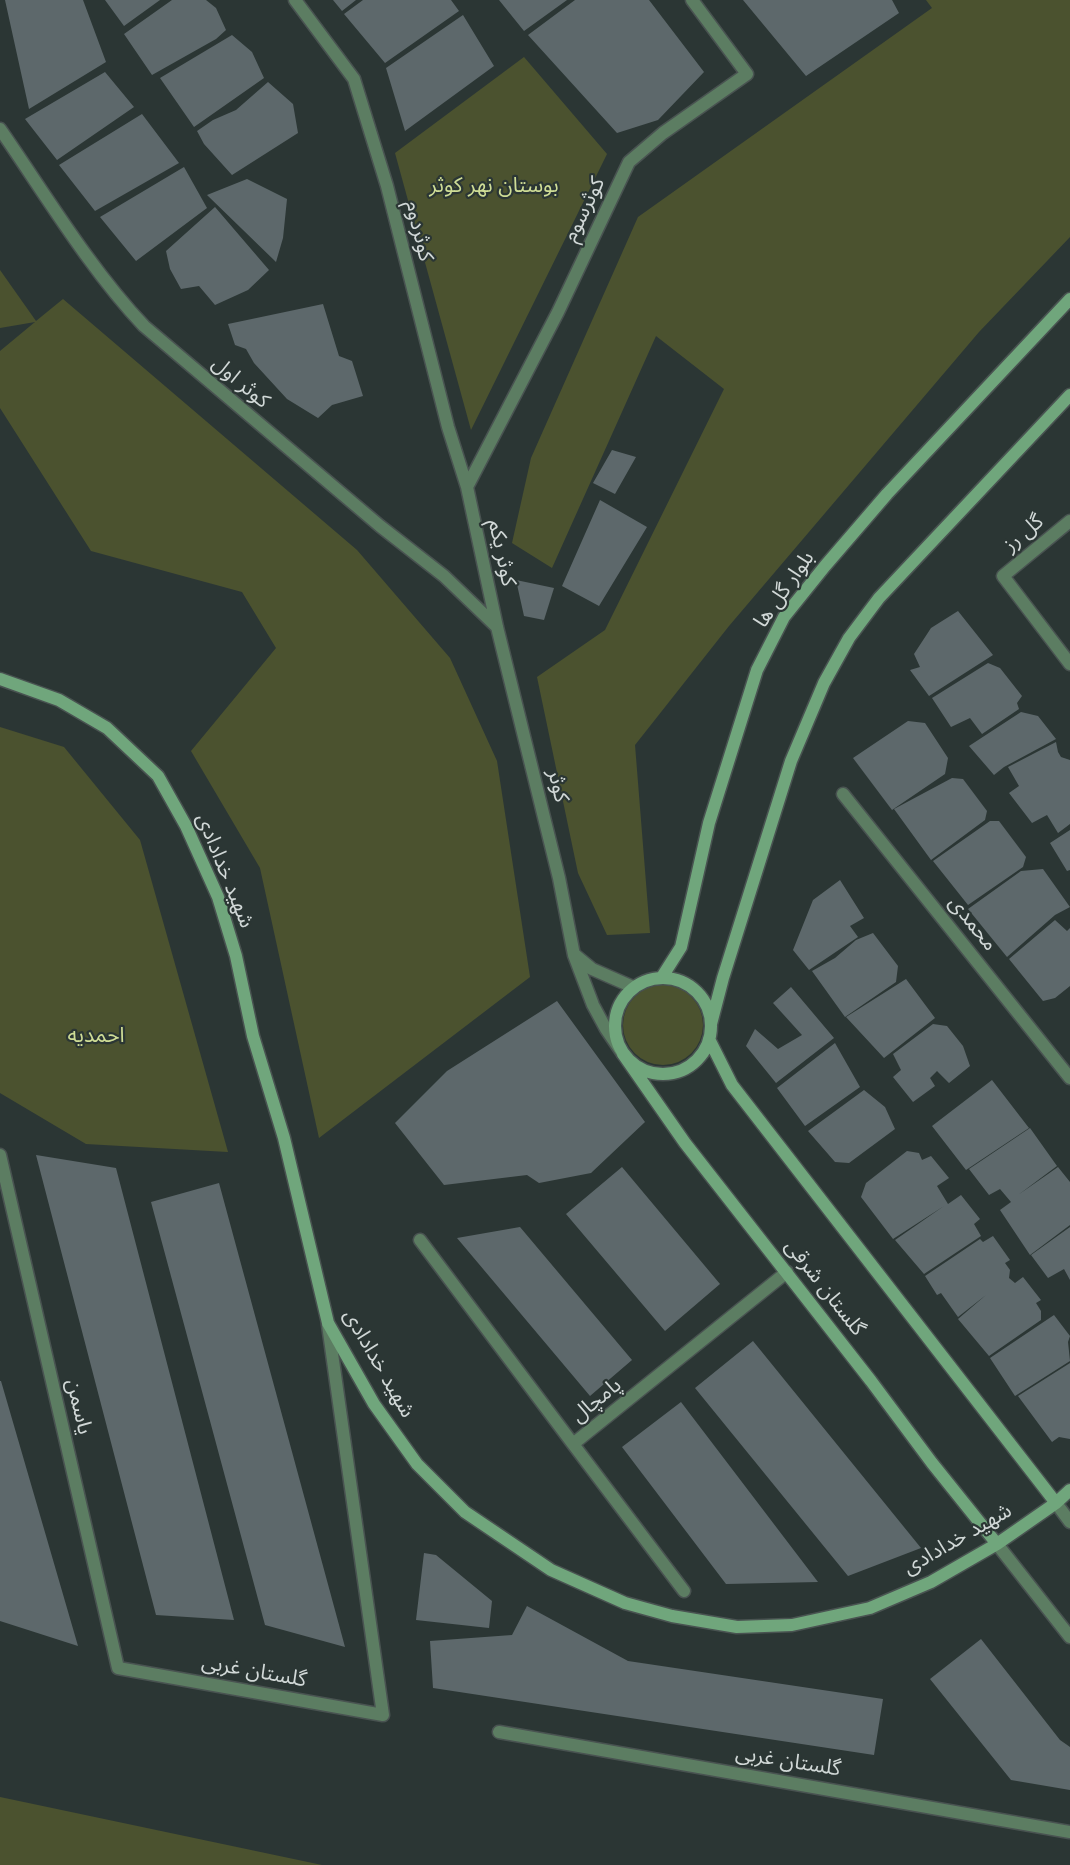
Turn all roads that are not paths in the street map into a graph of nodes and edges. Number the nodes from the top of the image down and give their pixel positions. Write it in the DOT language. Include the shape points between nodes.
graph roads {
  1 [pos="296,0"];
  2 [pos="692,0"];
  3 [pos="0,129"];
  4 [pos="1070,299"];
  5 [pos="1070,395"];
  6 [pos="467,487"];
  7 [pos="1070,521"];
  8 [pos="497,627"];
  9 [pos="1070,664"];
  10 [pos="0,679"];
  11 [pos="843,794"];
  12 [pos="574,955"];
  13 [pos="662,977"];
  14 [pos="633,987"];
  15 [pos="711,1024"];
  16 [pos="709,1039"];
  17 [pos="623,1054"];
  18 [pos="1070,1078"];
  19 [pos="0,1155"];
  20 [pos="420,1240"];
  21 [pos="787,1272"];
  22 [pos="328,1323"];
  23 [pos="573,1444"];
  24 [pos="1070,1490"];
  25 [pos="1056,1503"];
  26 [pos="1070,1522"];
  27 [pos="997,1544"];
  28 [pos="684,1591"];
  29 [pos="1070,1637"];
  30 [pos="118,1668"];
  31 [pos="499,1732"];
  32 [pos="1070,1832"];
  1 -- 6 [label="street, کوثردوم" via="354,79 387,186"];
  2 -- 6 [label="street, کوثرسوم" via="747,74 663,133 630,162"];
  3 -- 8 [label="street, کوثر اول" via="93,264 144,326 444,576"];
  4 -- 13 [label="main road, بلوار گل ها" via="887,494 784,617 757,670 709,823 681,946"];
  5 -- 15 [label="main road" via="879,598 849,638 824,683 791,761"];
  6 -- 8 [label="street, کوثر یکم"];
  7 -- 9 [label="street, گل رز" via="1003,576"];
  8 -- 12 [label="street, کوثر"];
  10 -- 22 [label="main road, شهید خدادادی" via="58,700 107,728 158,776 186,826 218,897 236,956"];
  11 -- 18 [label="street, محمدی"];
  12 -- 14 [label="street" via="592,969"];
  12 -- 17 [label="street, کوثر" via="593,1005"];
  13 -- 14 [label="main road"];
  13 -- 15 [label="main road" via="691,986 709,1009"];
  14 -- 17 [label="main road" via="623,997 615,1018 616,1040"];
  15 -- 16 [label="main road"];
  16 -- 17 [label="main road" via="703,1054 692,1065 663,1075 634,1065"];
  16 -- 25 [label="main road" via="732,1085"];
  17 -- 21 [label="main road, گلستان شرقی" via="685,1143"];
  19 -- 30 [label="street, یاسمن"];
  20 -- 23 [label="street"];
  21 -- 23 [label="street, پامچال"];
  21 -- 27 [label="main road, گلستان شرقی"];
  22 -- 27 [label="main road, شهید خدادادی" via="380,1413 417,1464 465,1512 551,1570 625,1603 737,1627 792,1625 870,1608 931,1582"];
  22 -- 30 [label="street, گلستان غربی" via="383,1715"];
  23 -- 28 [label="street, پامچال"];
  24 -- 25 [label="main road, شهید خدادادی"];
  25 -- 26 [label="street"];
  25 -- 27 [label="main road, شهید خدادادی"];
  27 -- 29 [label="street"];
  31 -- 32 [label="street, گلستان غربی"];
}
